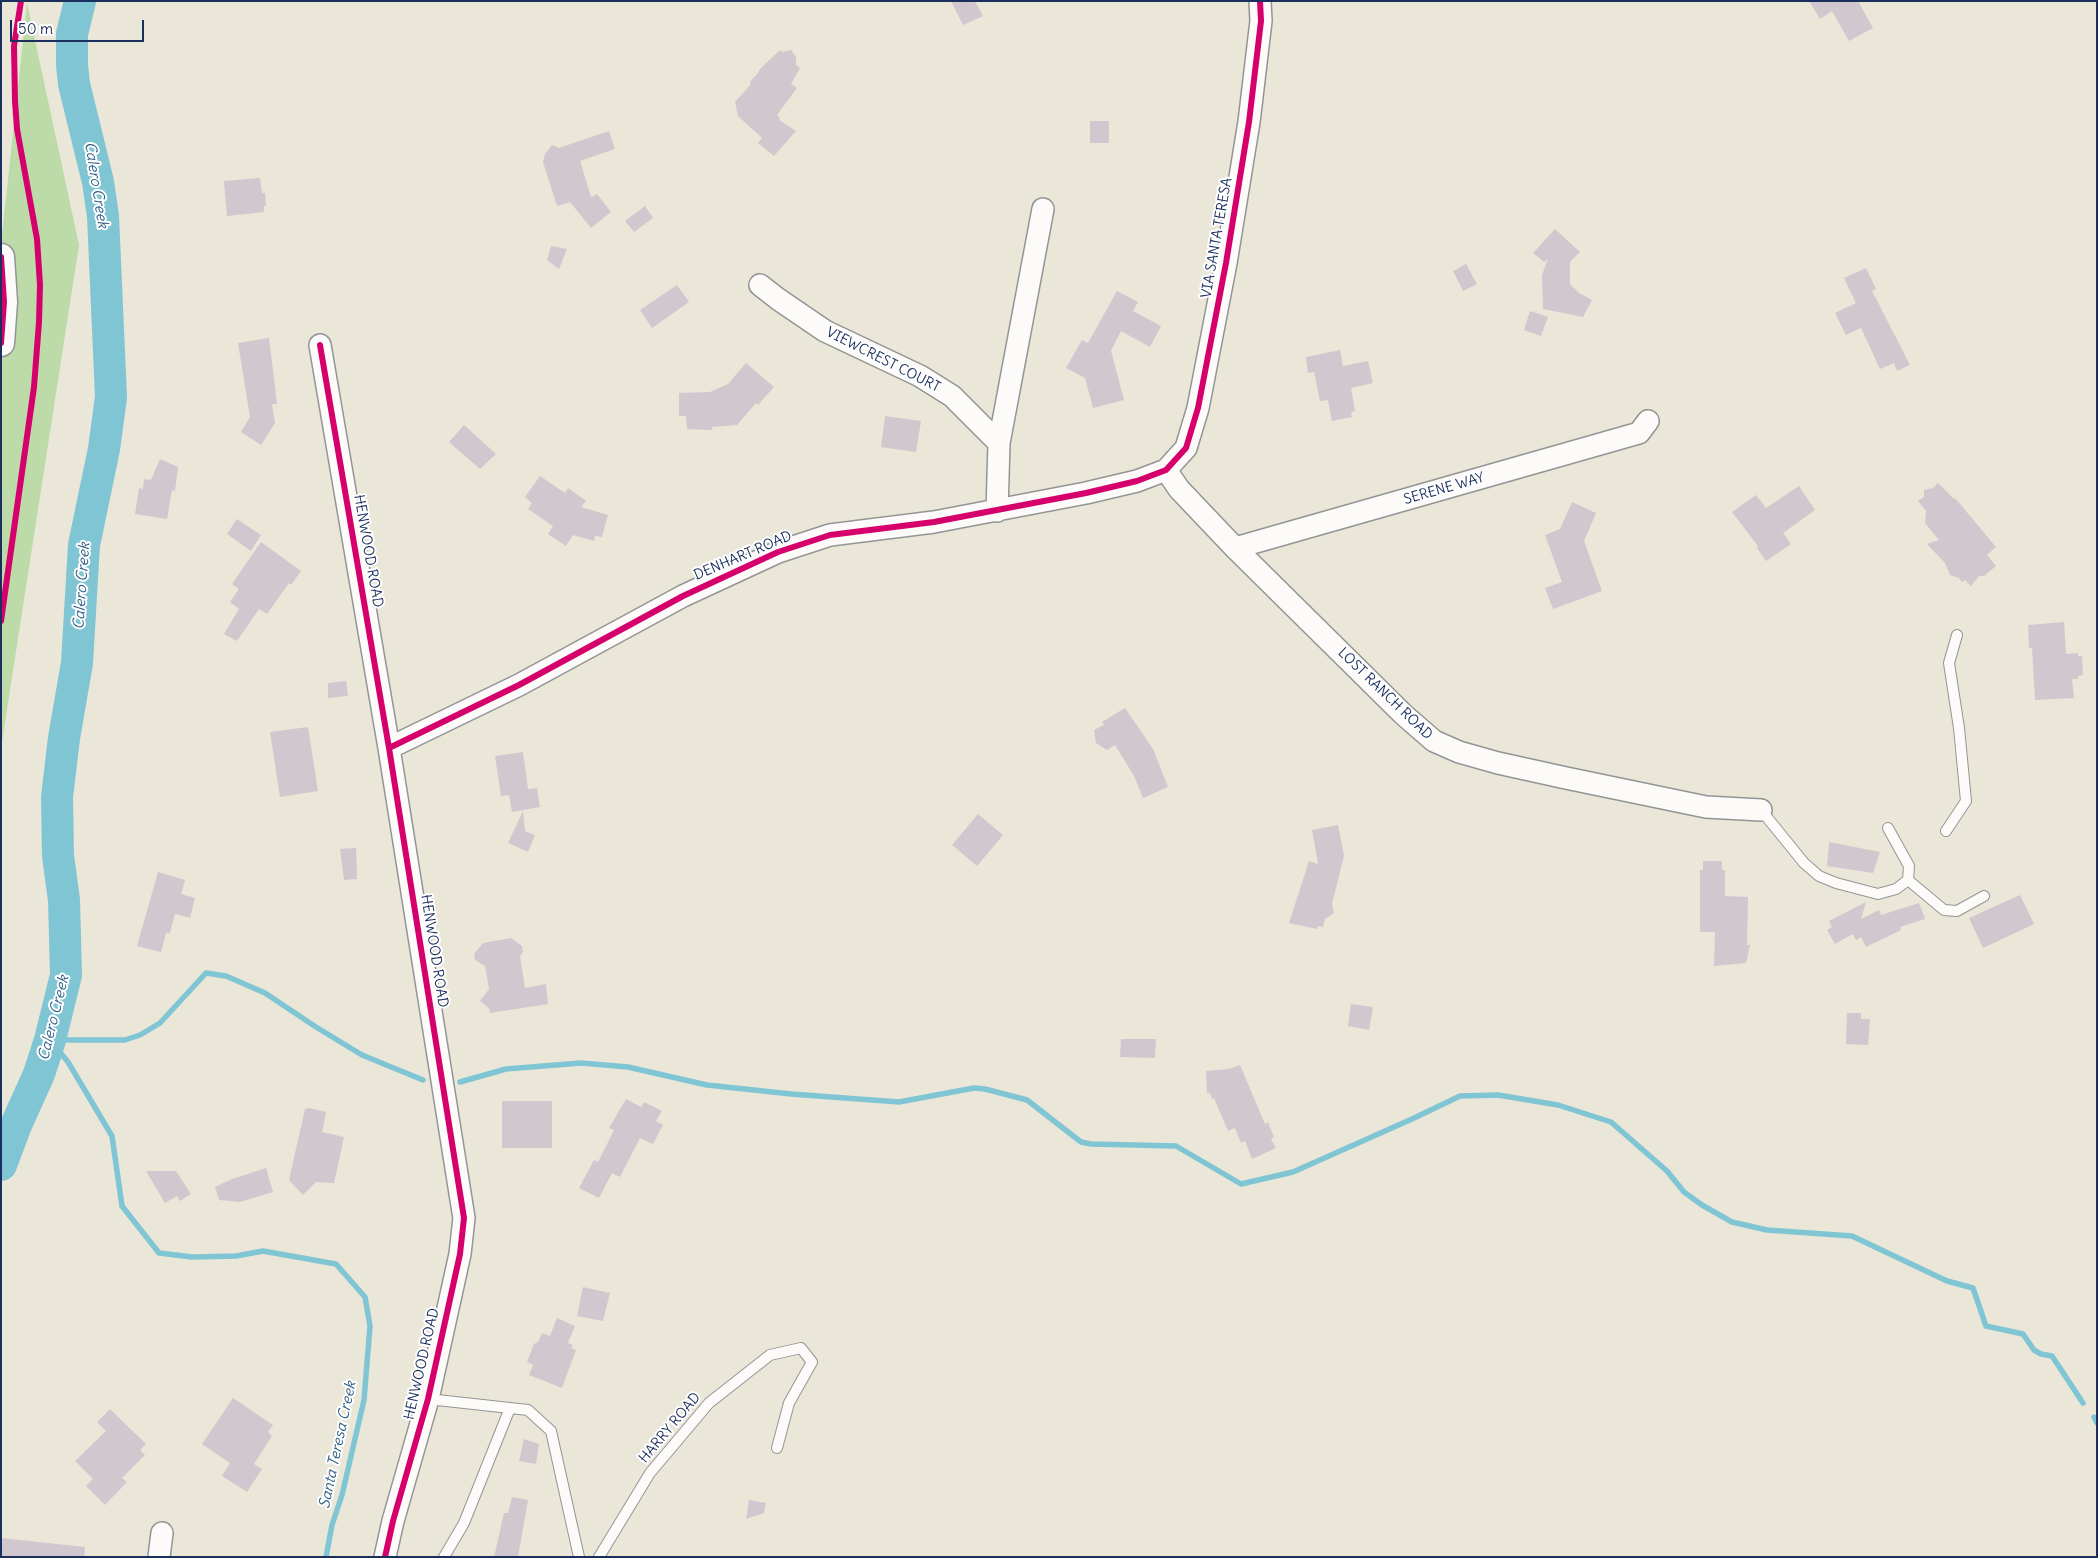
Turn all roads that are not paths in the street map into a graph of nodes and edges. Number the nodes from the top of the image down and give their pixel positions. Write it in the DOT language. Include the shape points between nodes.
graph roads {
  1 [pos="1260,1"];
  2 [pos="1043,209"];
  3 [pos="1,257"];
  4 [pos="760,284"];
  5 [pos="3,301"];
  6 [pos="1,343"];
  7 [pos="320,345"];
  8 [pos="1648,421"];
  9 [pos="999,443"];
  10 [pos="1166,470"];
  11 [pos="997,511"];
  12 [pos="1236,548"];
  13 [pos="1957,635"];
  14 [pos="389,748"];
  15 [pos="1761,810"];
  16 [pos="1888,828"];
  17 [pos="1946,831"];
  18 [pos="1908,880"];
  19 [pos="1984,896"];
  20 [pos="428,1399"];
  21 [pos="510,1408"];
  22 [pos="777,1448"];
  23 [pos="162,1533"];
  24 [pos="159,1557"];
  25 [pos="385,1557"];
  26 [pos="444,1557"];
  27 [pos="579,1557"];
  28 [pos="599,1557"];
  1 -- 10 [label="street, VIA SANTA TERESA" via="1249,122 1198,408 1186,448"];
  2 -- 9 [label="street"];
  3 -- 5 [label="street"];
  4 -- 9 [label="street, VIEWCREST COURT" via="825,331 920,376 952,396"];
  5 -- 6 [label="street"];
  7 -- 14 [label="street, HENWOOD ROAD"];
  8 -- 12 [label="street, SERENE WAY" via="1639,433"];
  9 -- 11 [label="street"];
  10 -- 11 [label="street, DENHART ROAD" via="1128,483"];
  10 -- 12 [label="street, LOST RANCH ROAD" via="1179,489"];
  11 -- 14 [label="street, DENHART ROAD" via="830,536 778,552 683,596 519,685"];
  12 -- 15 [label="street, LOST RANCH ROAD" via="1434,741 1498,764 1706,807"];
  13 -- 17 [label="lane" via="1949,663 1966,801"];
  14 -- 20 [label="street, HENWOOD ROAD" via="464,1218 460,1254"];
  15 -- 18 [label="lane" via="1804,864 1819,876 1878,894 1896,889"];
  16 -- 18 [label="lane" via="1909,866"];
  18 -- 19 [label="lane" via="1944,910 1957,911"];
  20 -- 21 [label="lane"];
  20 -- 25 [label="street, HENWOOD ROAD"];
  21 -- 26 [label="lane" via="464,1523"];
  21 -- 27 [label="lane" via="528,1410 551,1431"];
  22 -- 28 [label="lane, HARRY ROAD" via="789,1403 812,1362 801,1348 770,1355 709,1403 650,1473"];
  23 -- 24 [label="street"];
}
